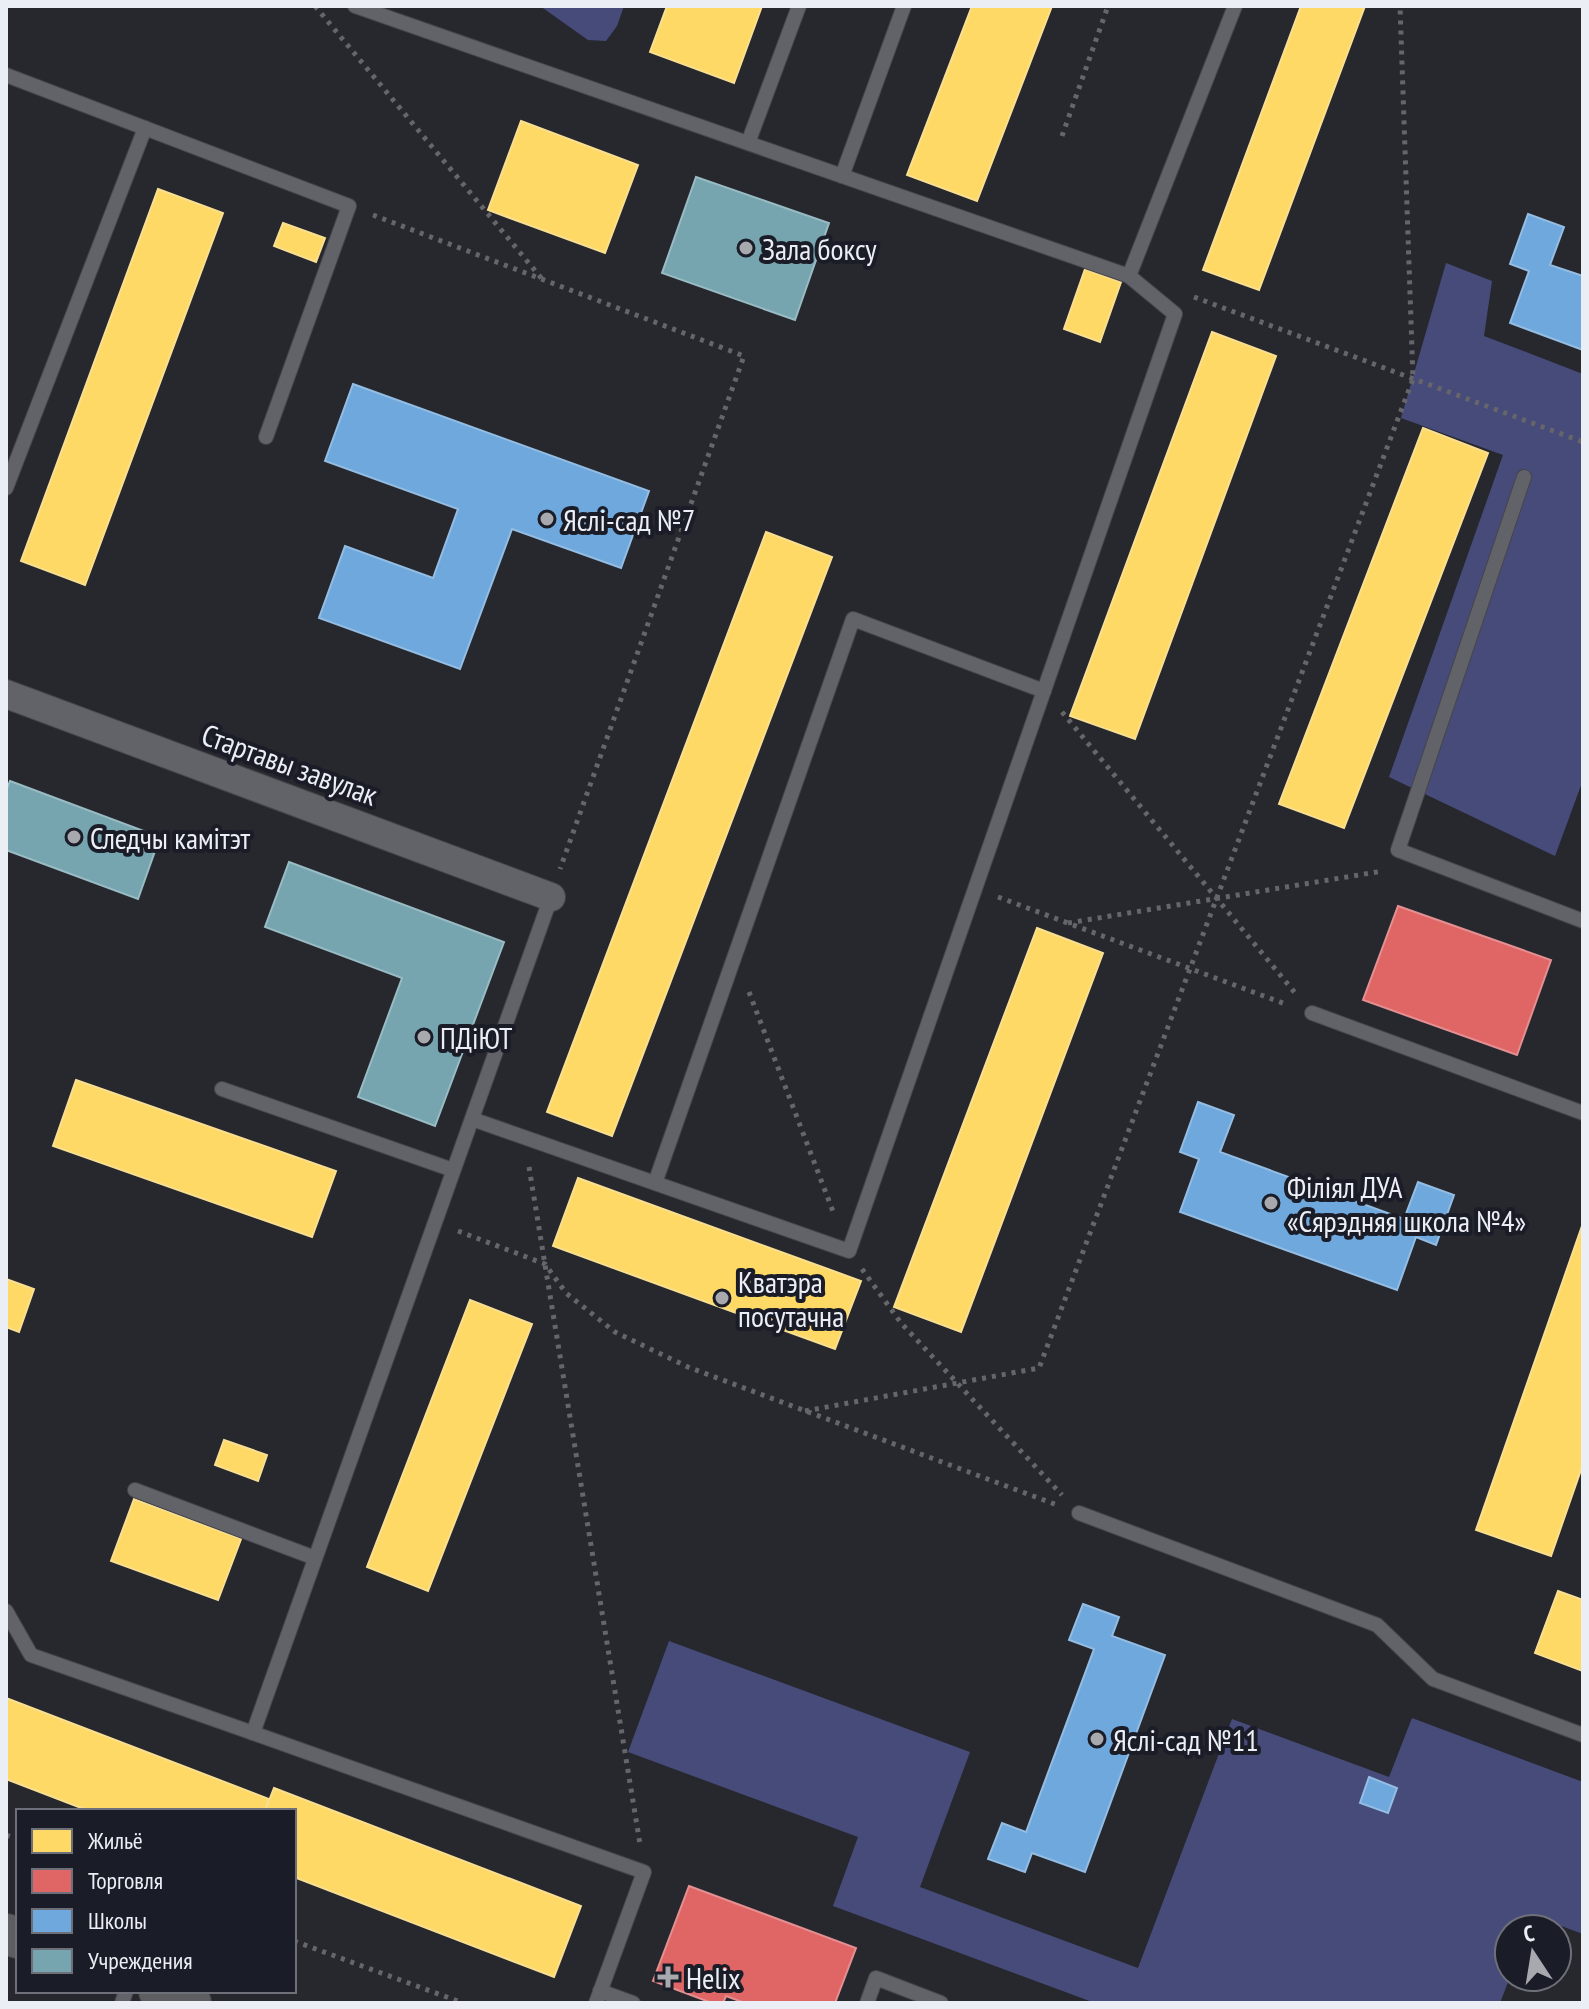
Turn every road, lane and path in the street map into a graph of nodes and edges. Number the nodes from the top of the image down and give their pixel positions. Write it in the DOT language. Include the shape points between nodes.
graph roads {
  1 [pos="315,6"];
  2 [pos="355,6"];
  3 [pos="799,6"];
  4 [pos="904,6"];
  5 [pos="1108,6"];
  6 [pos="1235,6"];
  7 [pos="1400,6"];
  8 [pos="6,75"];
  9 [pos="145,128"];
  10 [pos="1062,136"];
  11 [pos="748,143"];
  12 [pos="842,176"];
  13 [pos="349,206"];
  14 [pos="1129,276"];
  15 [pos="543,280"];
  16 [pos="1182,293"];
  17 [pos="1413,379"];
  18 [pos="266,437"];
  19 [pos="1583,442"];
  20 [pos="1524,477"];
  21 [pos="6,488"];
  22 [pos="1044,691"];
  23 [pos="6,694"];
  24 [pos="1432,863"];
  25 [pos="975,889"];
  26 [pos="551,897"];
  27 [pos="1216,899"];
  28 [pos="1583,921"];
  29 [pos="1068,923"];
  30 [pos="735,957"];
  31 [pos="1190,969"];
  32 [pos="1312,1013"];
  33 [pos="222,1089"];
  34 [pos="1583,1113"];
  35 [pos="472,1119"];
  36 [pos="524,1137"];
  37 [pos="453,1170"];
  38 [pos="655,1183"];
  39 [pos="435,1222"];
  40 [pos="849,1251"];
  41 [pos="545,1264"];
  42 [pos="957,1383"];
  43 [pos="805,1411"];
  44 [pos="135,1490"];
  45 [pos="1079,1513"];
  46 [pos="315,1558"];
  47 [pos="6,1611"];
  48 [pos="253,1733"];
  49 [pos="1583,1735"];
  50 [pos="644,1872"];
  51 [pos="296,1942"];
  52 [pos="164,1993"];
  53 [pos="598,1997"];
  54 [pos="191,2003"];
  55 [pos="463,2003"];
  56 [pos="633,2003"];
  57 [pos="867,2003"];
  58 [pos="941,2003"];
  1 -- 15 [label="path"];
  2 -- 11 [label="lane"];
  3 -- 11 [label="lane"];
  4 -- 12 [label="lane"];
  5 -- 10 [label="path"];
  6 -- 14 [label="lane"];
  7 -- 17 [label="path"];
  8 -- 9 [label="lane"];
  9 -- 13 [label="lane"];
  9 -- 21 [label="lane"];
  11 -- 12 [label="lane"];
  12 -- 14 [label="lane"];
  13 -- 15 [label="path"];
  13 -- 18 [label="lane"];
  14 -- 22 [label="lane" via="1175,314"];
  15 -- 26 [label="path" via="744,356"];
  16 -- 17 [label="path"];
  17 -- 19 [label="path"];
  17 -- 27 [label="path"];
  20 -- 24 [label="lane" via="1398,850"];
  22 -- 25 [label="lane"];
  22 -- 27 [label="path"];
  22 -- 30 [label="lane" via="853,619"];
  23 -- 26 [label="street, Стартавы завулак"];
  24 -- 27 [label="path"];
  24 -- 28 [label="lane"];
  25 -- 29 [label="path"];
  25 -- 40 [label="lane"];
  26 -- 35 [label="lane"];
  27 -- 29 [label="path"];
  27 -- 31 [label="path"];
  27 -- 32 [label="path"];
  29 -- 31 [label="path"];
  30 -- 38 [label="lane"];
  30 -- 40 [label="path"];
  31 -- 32 [label="path"];
  31 -- 42 [label="path" via="1039,1368"];
  32 -- 34 [label="lane"];
  33 -- 37 [label="lane"];
  35 -- 36 [label="lane"];
  35 -- 37 [label="lane"];
  36 -- 38 [label="lane"];
  36 -- 41 [label="path"];
  37 -- 39 [label="lane"];
  38 -- 40 [label="lane"];
  39 -- 41 [label="path"];
  39 -- 46 [label="lane"];
  40 -- 42 [label="path" via="901,1323"];
  41 -- 43 [label="path" via="566,1293 615,1332 688,1367"];
  41 -- 50 [label="path"];
  42 -- 43 [label="path"];
  42 -- 45 [label="path"];
  43 -- 45 [label="path"];
  44 -- 46 [label="lane"];
  45 -- 49 [label="lane" via="1377,1625 1433,1679"];
  46 -- 48 [label="lane"];
  47 -- 48 [label="lane" via="31,1655"];
  48 -- 50 [label="lane"];
  50 -- 53 [label="lane"];
  51 -- 55 [label="path"];
  52 -- 54 [label="main road"];
  53 -- 56 [label="lane"];
  57 -- 58 [label="lane" via="876,1978"];
}
